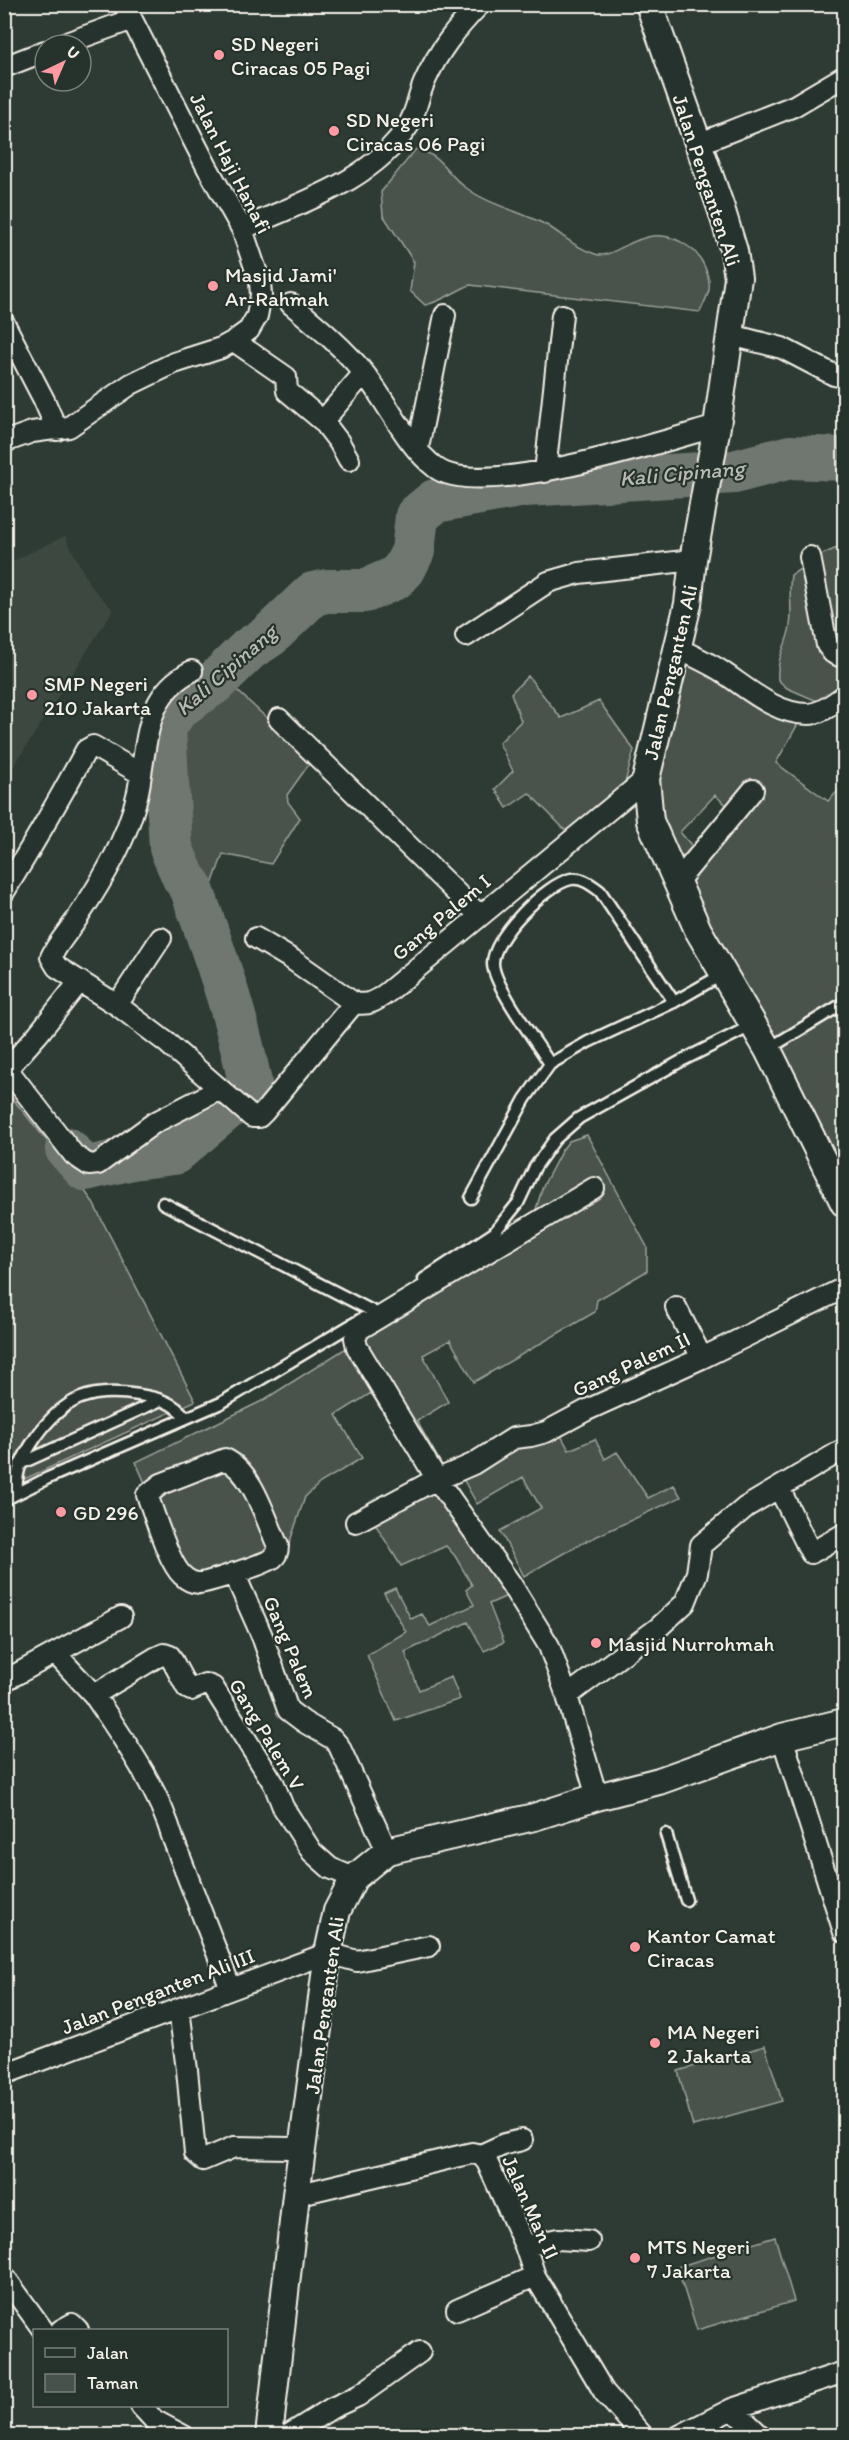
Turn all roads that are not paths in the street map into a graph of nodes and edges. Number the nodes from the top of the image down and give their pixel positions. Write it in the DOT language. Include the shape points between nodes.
graph roads {
  1 [pos="480,4"];
  2 [pos="649,4"];
  3 [pos="127,12"];
  4 [pos="85,33"];
  5 [pos="33,56"];
  6 [pos="4,67"];
  7 [pos="843,77"];
  8 [pos="698,144"];
  9 [pos="243,229"];
  10 [pos="291,304"];
  11 [pos="445,315"];
  12 [pos="562,315"];
  13 [pos="4,323"];
  14 [pos="730,335"];
  15 [pos="234,341"];
  16 [pos="364,373"];
  17 [pos="844,377"];
  18 [pos="323,422"];
  19 [pos="57,430"];
  20 [pos="714,438"];
  21 [pos="4,442"];
  22 [pos="418,448"];
  23 [pos="349,460"];
  24 [pos="545,472"];
  25 [pos="810,557"];
  26 [pos="693,560"];
  27 [pos="466,636"];
  28 [pos="677,648"];
  29 [pos="844,658"];
  30 [pos="192,671"];
  31 [pos="844,696"];
  32 [pos="279,719"];
  33 [pos="141,774"];
  34 [pos="646,779"];
  35 [pos="753,790"];
  36 [pos="676,882"];
  37 [pos="4,892"];
  38 [pos="480,916"];
  39 [pos="161,938"];
  40 [pos="256,938"];
  41 [pos="723,974"];
  42 [pos="80,981"];
  43 [pos="674,1002"];
  44 [pos="354,1003"];
  45 [pos="844,1003"];
  46 [pos="117,1005"];
  47 [pos="753,1025"];
  48 [pos="768,1050"];
  49 [pos="550,1064"];
  50 [pos="6,1066"];
  51 [pos="221,1090"];
  52 [pos="594,1188"];
  53 [pos="471,1198"];
  54 [pos="163,1203"];
  55 [pos="844,1203"];
  56 [pos="844,1288"];
  57 [pos="676,1307"];
  58 [pos="374,1312"];
  59 [pos="702,1358"];
  60 [pos="161,1400"];
  61 [pos="186,1418"];
  62 [pos="844,1449"];
  63 [pos="20,1464"];
  64 [pos="438,1481"];
  65 [pos="779,1488"];
  66 [pos="17,1492"];
  67 [pos="4,1500"];
  68 [pos="357,1522"];
  69 [pos="844,1534"];
  70 [pos="234,1573"];
  71 [pos="121,1617"];
  72 [pos="55,1653"];
  73 [pos="4,1681"];
  74 [pos="94,1695"];
  75 [pos="567,1696"];
  76 [pos="844,1722"];
  77 [pos="782,1737"];
  78 [pos="597,1797"];
  79 [pos="666,1834"];
  80 [pos="387,1851"];
  81 [pos="354,1878"];
  82 [pos="686,1900"];
  83 [pos="844,1932"];
  84 [pos="429,1946"];
  85 [pos="328,1953"];
  86 [pos="231,1989"];
  87 [pos="179,2009"];
  88 [pos="4,2074"];
  89 [pos="522,2140"];
  90 [pos="303,2151"];
  91 [pos="481,2155"];
  92 [pos="296,2195"];
  93 [pos="589,2241"];
  94 [pos="525,2246"];
  95 [pos="4,2276"];
  96 [pos="535,2276"];
  97 [pos="457,2310"];
  98 [pos="43,2329"];
  99 [pos="64,2329"];
  100 [pos="76,2329"];
  101 [pos="420,2352"];
  102 [pos="844,2372"];
  103 [pos="732,2409"];
  104 [pos="148,2413"];
  105 [pos="184,2436"];
  106 [pos="269,2436"];
  107 [pos="287,2436"];
  108 [pos="643,2436"];
  109 [pos="679,2436"];
  110 [pos="761,2436"];
  1 -- 9 [label="street" via="453,32 425,82 410,124 388,152 355,178"];
  2 -- 8 [label="street, Jalan Penganten Ali"];
  3 -- 4 [label="street"];
  3 -- 9 [label="street, Jalan Haji Hanafi"];
  5 -- 6 [label="street"];
  7 -- 8 [label="street" via="776,114"];
  8 -- 14 [label="street, Jalan Penganten Ali" via="734,250 738,278"];
  9 -- 15 [label="street, Jalan Haji Hanafi" via="261,295 257,316 249,330"];
  10 -- 16 [label="street"];
  11 -- 22 [label="street"];
  12 -- 24 [label="street"];
  13 -- 19 [label="street"];
  14 -- 17 [label="street" via="782,348"];
  14 -- 20 [label="street, Jalan Penganten Ali"];
  15 -- 18 [label="street" via="286,377 287,391"];
  15 -- 19 [label="street, Jalan Haji Hanafi" via="142,378 80,421"];
  16 -- 18 [label="street"];
  16 -- 22 [label="street"];
  18 -- 23 [label="street"];
  19 -- 21 [label="street, Jalan Haji Hanafi" via="32,432"];
  20 -- 24 [label="street"];
  20 -- 26 [label="street, Jalan Penganten Ali"];
  22 -- 24 [label="street" via="436,468 450,475"];
  25 -- 29 [label="street" via="827,645"];
  26 -- 27 [label="street" via="579,573 548,582"];
  26 -- 28 [label="street, Jalan Penganten Ali"];
  28 -- 31 [label="street" via="716,667 776,707 796,713 820,711"];
  28 -- 34 [label="street, Jalan Penganten Ali"];
  30 -- 33 [label="street" via="172,683 152,714"];
  32 -- 38 [label="street"];
  33 -- 37 [label="street" via="89,746"];
  33 -- 42 [label="street" via="135,808 124,837 99,884 51,957 57,967"];
  34 -- 36 [label="street, Jalan Penganten Ali" via="650,821"];
  34 -- 38 [label="street, Gang Palem I"];
  35 -- 36 [label="street"];
  36 -- 41 [label="street, Jalan Penganten Ali"];
  38 -- 44 [label="street, Gang Palem I" via="377,1000 365,1005"];
  39 -- 46 [label="street"];
  40 -- 44 [label="street"];
  41 -- 43 [label="lane"];
  41 -- 47 [label="street, Jalan Penganten Ali"];
  42 -- 46 [label="street"];
  42 -- 50 [label="street" via="38,1034"];
  43 -- 49 [label="lane"];
  43 -- 49 [label="lane" via="600,891 587,881 572,879 549,890 518,917 493,963 498,981"];
  44 -- 51 [label="street" via="258,1117 252,1117"];
  45 -- 48 [label="lane"];
  46 -- 51 [label="street"];
  47 -- 48 [label="street, Jalan Penganten Ali"];
  47 -- 58 [label="lane" via="579,1119 555,1139 518,1203 494,1233"];
  48 -- 55 [label="street, Jalan Penganten Ali"];
  49 -- 53 [label="lane" via="525,1099"];
  50 -- 51 [label="street" via="74,1155 89,1165 98,1164 154,1123"];
  52 -- 64 [label="street" via="360,1329 357,1347"];
  54 -- 58 [label="lane"];
  56 -- 59 [label="street, Gang Palem II"];
  57 -- 59 [label="street"];
  58 -- 61 [label="lane" via="221,1403"];
  59 -- 64 [label="street, Gang Palem II" via="546,1432 514,1438"];
  60 -- 61 [label="lane" via="179,1409"];
  60 -- 63 [label="lane"];
  60 -- 63 [label="lane" via="127,1393 90,1394 64,1406 48,1420"];
  61 -- 66 [label="lane"];
  62 -- 65 [label="street"];
  63 -- 66 [label="lane"];
  64 -- 68 [label="street, Gang Palem II"];
  64 -- 75 [label="street" via="511,1584 549,1646"];
  65 -- 69 [label="street" via="811,1553"];
  65 -- 75 [label="street" via="746,1507 701,1545 697,1573 685,1603"];
  66 -- 67 [label="lane"];
  70 -- 70 [label="street" via="200,1583 183,1576 172,1560 147,1495 161,1485 225,1459 236,1464 246,1475 278,1552 273,1559"];
  70 -- 80 [label="street, Gang Palem" via="288,1710 339,1746"];
  71 -- 72 [label="street"];
  72 -- 73 [label="street"];
  72 -- 74 [label="street"];
  74 -- 81 [label="street, Gang Palem V" via="155,1658 170,1656 189,1690 206,1684 213,1687 312,1852 330,1868"];
  74 -- 86 [label="street" via="128,1746 167,1818"];
  75 -- 78 [label="street"];
  76 -- 77 [label="street, Jalan Penganten Ali"];
  77 -- 78 [label="street, Jalan Penganten Ali" via="658,1781"];
  77 -- 83 [label="street"];
  78 -- 80 [label="street, Jalan Penganten Ali" via="534,1817"];
  79 -- 82 [label="lane"];
  80 -- 81 [label="street, Jalan Penganten Ali"];
  81 -- 85 [label="street, Jalan Penganten Ali" via="337,1911"];
  84 -- 85 [label="street" via="357,1961"];
  85 -- 86 [label="street, Jalan Penganten Ali III"];
  85 -- 90 [label="street, Jalan Penganten Ali"];
  86 -- 87 [label="street, Jalan Penganten Ali III"];
  87 -- 88 [label="street, Jalan Penganten Ali III"];
  87 -- 90 [label="street" via="198,2158 202,2160 234,2147"];
  89 -- 91 [label="street"];
  90 -- 92 [label="street, Jalan Penganten Ali"];
  91 -- 92 [label="street, Jalan Man II" via="472,2153"];
  91 -- 94 [label="street, Jalan Man II" via="488,2162"];
  92 -- 106 [label="street, Jalan Penganten Ali"];
  93 -- 94 [label="street" via="558,2239"];
  94 -- 96 [label="street, Jalan Man II"];
  95 -- 98 [label="street"];
  96 -- 97 [label="street"];
  96 -- 108 [label="street, Jalan Man II" via="604,2392"];
  99 -- 100 [label="street" via="72,2324"];
  101 -- 107 [label="street" via="358,2396"];
  102 -- 103 [label="street"];
  103 -- 109 [label="street"];
  103 -- 110 [label="street"];
  104 -- 105 [label="street"];
}
